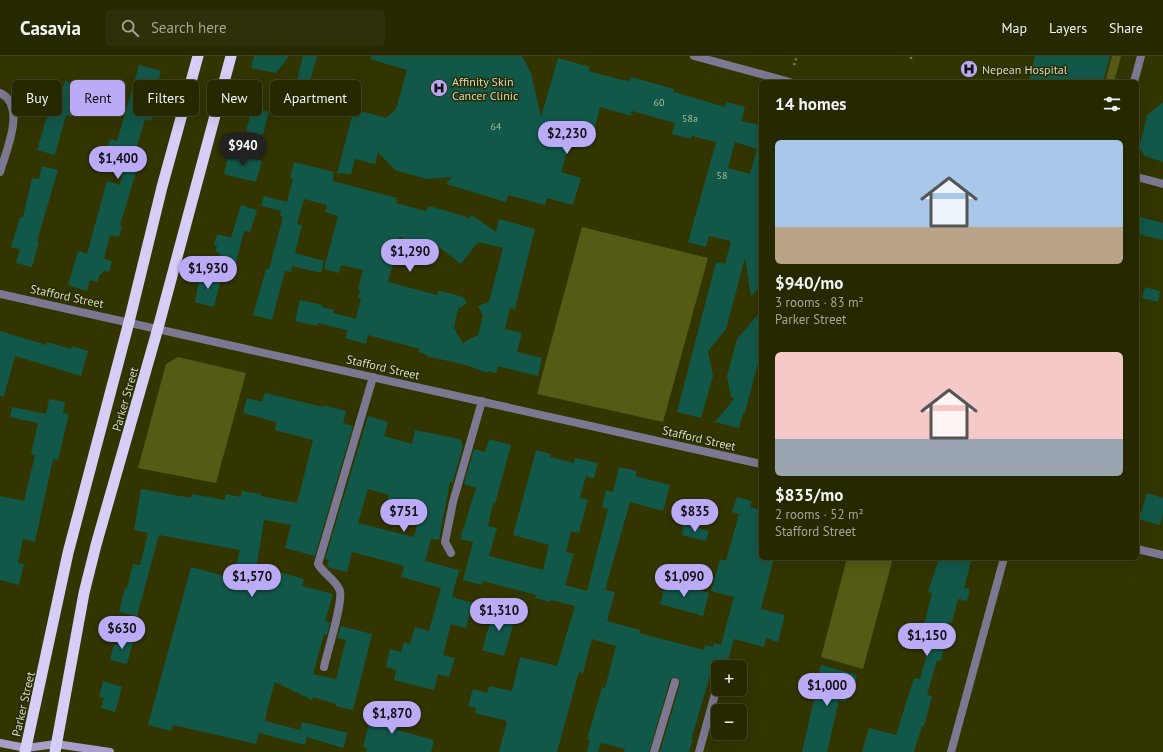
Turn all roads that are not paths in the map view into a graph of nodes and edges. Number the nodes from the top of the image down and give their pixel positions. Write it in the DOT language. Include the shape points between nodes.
graph roads {
  1 [pos="198,56"];
  2 [pos="232,56"];
  3 [pos="694,56"];
  4 [pos="1141,56"];
  5 [pos="783,80"];
  6 [pos="1135,80"];
  7 [pos="0,93"];
  8 [pos="0,172"];
  9 [pos="1139,178"];
  10 [pos="1163,184"];
  11 [pos="0,294"];
  12 [pos="129,322"];
  13 [pos="158,328"];
  14 [pos="373,377"];
  15 [pos="482,401"];
  16 [pos="759,464"];
  17 [pos="1139,549"];
  18 [pos="451,553"];
  19 [pos="1163,554"];
  20 [pos="1003,560"];
  21 [pos="324,667"];
  22 [pos="675,682"];
  23 [pos="714,696"];
  24 [pos="0,743"];
  25 [pos="55,748"];
  26 [pos="28,750"];
  27 [pos="110,752"];
  28 [pos="654,752"];
  29 [pos="699,752"];
  30 [pos="951,752"];
  1 -- 12 [label="highway, Parker Street"];
  2 -- 13 [label="highway, Parker Street"];
  3 -- 5 [label="street"];
  4 -- 6 [label="street"];
  7 -- 8 [label="street" via="10,101 14,111 14,122"];
  9 -- 10 [label="street"];
  11 -- 12 [label="street, Stafford Street"];
  12 -- 13 [label="street, Stafford Street"];
  12 -- 26 [label="highway, Parker Street" via="60,586"];
  13 -- 14 [label="street, Stafford Street"];
  13 -- 25 [label="highway, Parker Street" via="84,593"];
  14 -- 15 [label="street, Stafford Street"];
  14 -- 21 [label="street" via="318,564 321,570 333,579 340,592"];
  15 -- 16 [label="street, Stafford Street"];
  15 -- 18 [label="street" via="453,502 446,542"];
  17 -- 19 [label="street"];
  20 -- 30 [label="street"];
  22 -- 28 [label="street"];
  23 -- 29 [label="street"];
  24 -- 26 [label="main road"];
  25 -- 26 [label="main road"];
  25 -- 27 [label="main road"];
}
